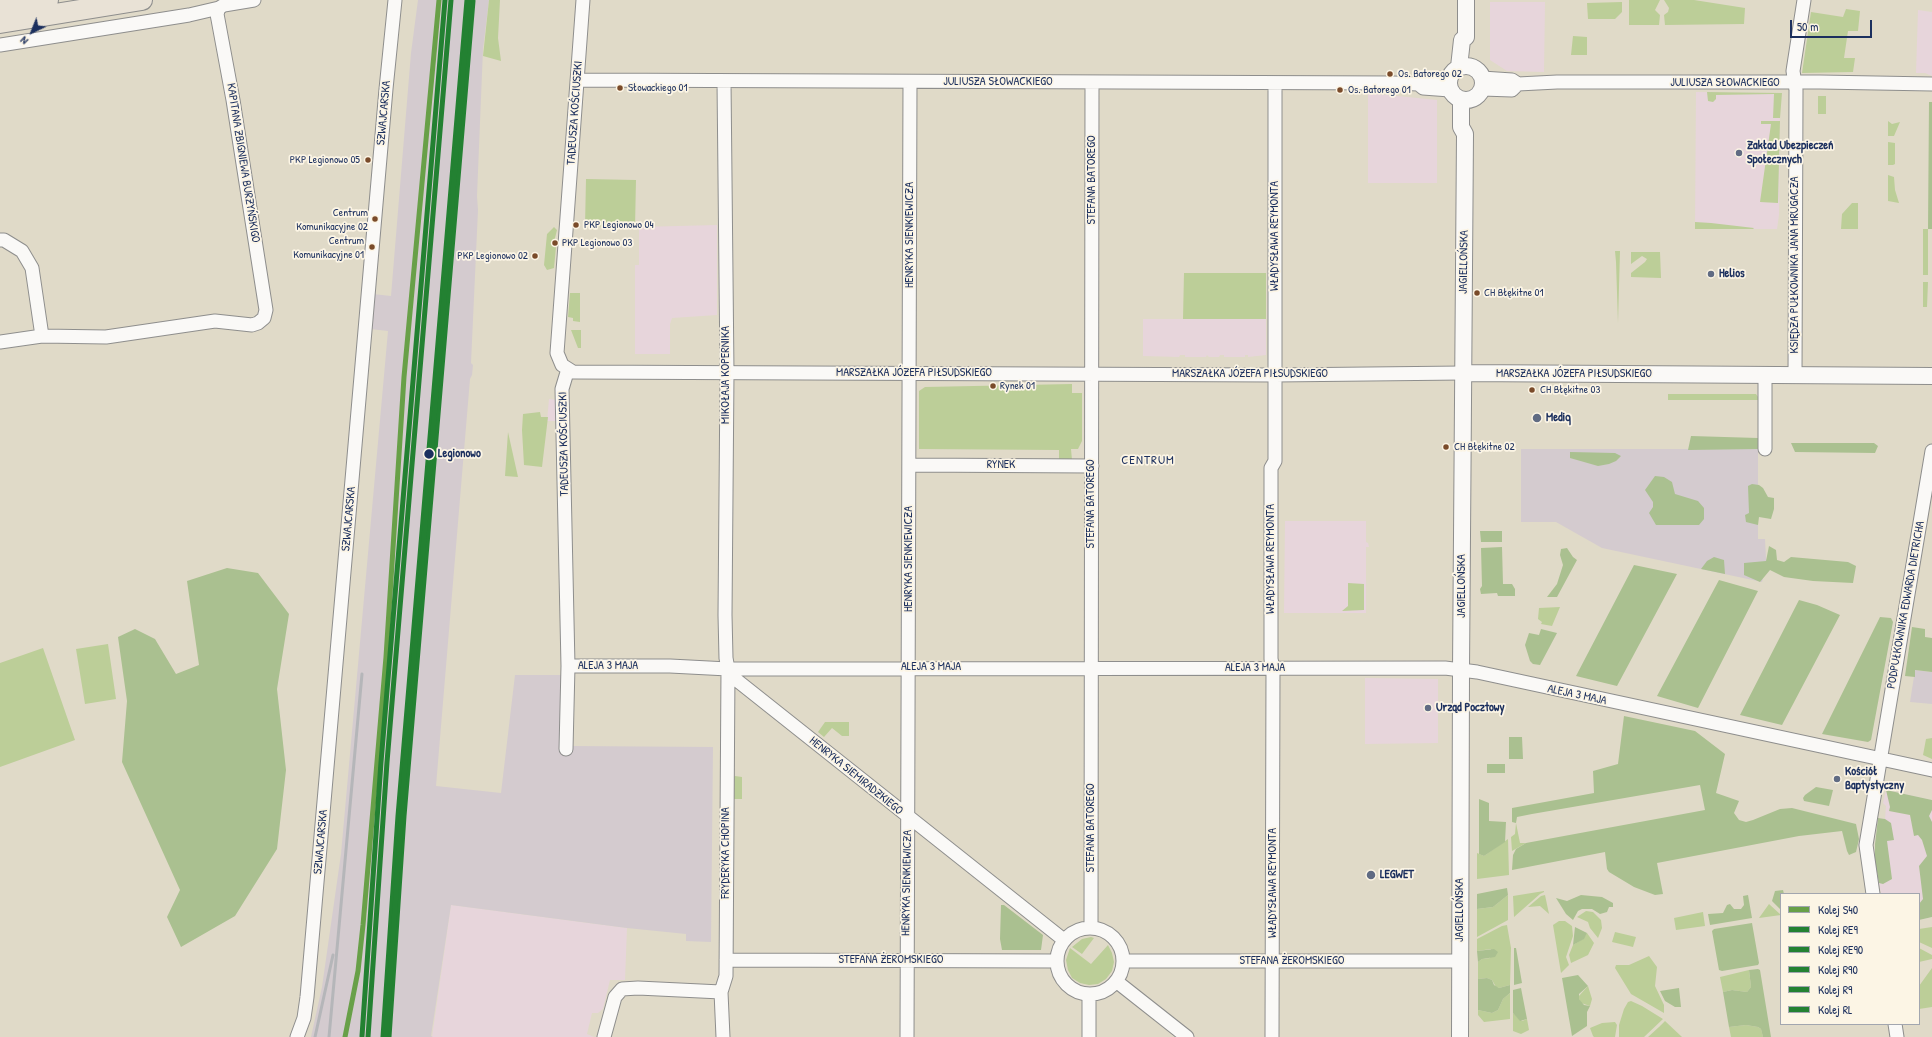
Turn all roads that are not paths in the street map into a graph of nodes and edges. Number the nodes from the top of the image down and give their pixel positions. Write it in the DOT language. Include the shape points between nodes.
graph roads {
  1 [pos="48,0"];
  2 [pos="142,0"];
  3 [pos="254,0"];
  4 [pos="395,0"];
  5 [pos="583,0"];
  6 [pos="1466,0"];
  7 [pos="1804,0"];
  8 [pos="0,8"];
  9 [pos="219,8"];
  10 [pos="0,23"];
  11 [pos="0,45"];
  12 [pos="577,80"];
  13 [pos="724,81"];
  14 [pos="910,82"];
  15 [pos="1092,82"];
  16 [pos="1275,83"];
  17 [pos="1795,83"];
  18 [pos="1466,84"];
  19 [pos="1932,84"];
  20 [pos="0,240"];
  21 [pos="42,336"];
  22 [pos="0,342"];
  23 [pos="568,369"];
  24 [pos="727,373"];
  25 [pos="910,373"];
  26 [pos="1092,374"];
  27 [pos="1275,374"];
  28 [pos="1463,374"];
  29 [pos="1765,376"];
  30 [pos="1795,376"];
  31 [pos="1932,376"];
  32 [pos="1765,449"];
  33 [pos="1932,451"];
  34 [pos="909,465"];
  35 [pos="1092,466"];
  36 [pos="568,666"];
  37 [pos="1091,667"];
  38 [pos="908,668"];
  39 [pos="1273,668"];
  40 [pos="728,669"];
  41 [pos="1461,670"];
  42 [pos="566,749"];
  43 [pos="1880,759"];
  44 [pos="1932,770"];
  45 [pos="908,817"];
  46 [pos="1873,893"];
  47 [pos="1091,927"];
  48 [pos="1064,940"];
  49 [pos="726,960"];
  50 [pos="907,960"];
  51 [pos="1056,961"];
  52 [pos="1123,961"];
  53 [pos="1272,961"];
  54 [pos="1460,961"];
  55 [pos="1116,981"];
  56 [pos="721,992"];
  57 [pos="1089,994"];
  58 [pos="1895,1025"];
  59 [pos="297,1037"];
  60 [pos="604,1037"];
  61 [pos="723,1037"];
  62 [pos="907,1037"];
  63 [pos="1089,1037"];
  64 [pos="1187,1037"];
  65 [pos="1272,1037"];
  66 [pos="1460,1037"];
  67 [pos="1897,1037"];
  1 -- 8 [label="main road"];
  2 -- 10 [label="main road"];
  3 -- 9 [label="street"];
  4 -- 59 [label="street, SZWAJCARSKA" via="307,997 304,1018"];
  5 -- 12 [label="street, TADEUSZA KOŚCIUSZKI"];
  6 -- 18 [label="street, JAGIELLOŃSKA" via="1466,37 1462,40"];
  7 -- 17 [label="street, KSIĘDZA PUŁKOWNIKA JANA MRUGACZA" via="1794,65"];
  9 -- 11 [label="street"];
  9 -- 21 [label="street, KAPITANA ZBIGNIEWA BURZYŃSKIGO" via="217,14 266,310 264,318 252,325 215,321 106,337"];
  12 -- 13 [label="street, JULIUSZA SŁOWACKIEGO"];
  12 -- 23 [label="street, TADEUSZA KOŚCIUSZKI" via="557,341 557,356"];
  13 -- 14 [label="street, JULIUSZA SŁOWACKIEGO"];
  13 -- 24 [label="street, MIKOŁAJA KOPERNIKA"];
  14 -- 15 [label="street, JULIUSZA SŁOWACKIEGO"];
  14 -- 25 [label="street, HENRYKA SIENKIEWICZA"];
  15 -- 16 [label="street, JULIUSZA SŁOWACKIEGO"];
  15 -- 26 [label="street, STEFANA BATOREGO"];
  16 -- 18 [label="street, JULIUSZA SŁOWACKIEGO" via="1418,84 1423,88"];
  16 -- 27 [label="street, WŁADYSŁAWA REYMONTA"];
  17 -- 18 [label="street, JULIUSZA SŁOWACKIEGO" via="1557,82 1518,84 1512,90"];
  17 -- 19 [label="street, JULIUSZA SŁOWACKIEGO"];
  17 -- 30 [label="street, KSIĘDZA PUŁKOWNIKA JANA MRUGACZA"];
  18 -- 28 [label="street, JAGIELLOŃSKA" via="1461,127 1465,134"];
  20 -- 21 [label="street" via="22,251 32,268"];
  21 -- 22 [label="street"];
  23 -- 24 [label="street, MARSZAŁKA JÓZEFA PIŁSUDSKIEGO" via="583,372"];
  23 -- 36 [label="street, TADEUSZA KOŚCIUSZKI" via="562,389"];
  24 -- 25 [label="street, MARSZAŁKA JÓZEFA PIŁSUDSKIEGO"];
  24 -- 40 [label="street, MIKOŁAJA KOPERNIKA" via="725,615"];
  25 -- 26 [label="street, MARSZAŁKA JÓZEFA PIŁSUDSKIEGO"];
  25 -- 34 [label="street, HENRYKA SIENKIEWICZA"];
  26 -- 27 [label="street, MARSZAŁKA JÓZEFA PIŁSUDSKIEGO"];
  26 -- 35 [label="street, STEFANA BATOREGO"];
  27 -- 28 [label="street, MARSZAŁKA JÓZEFA PIŁSUDSKIEGO"];
  27 -- 39 [label="street, WŁADYSŁAWA REYMONTA" via="1275,461 1271,470"];
  28 -- 29 [label="street, MARSZAŁKA JÓZEFA PIŁSUDSKIEGO"];
  28 -- 41 [label="street, JAGIELLOŃSKA"];
  29 -- 30 [label="street, MARSZAŁKA JÓZEFA PIŁSUDSKIEGO"];
  29 -- 32 [label="street"];
  30 -- 31 [label="street, MARSZAŁKA JÓZEFA PIŁSUDSKIEGO"];
  33 -- 43 [label="street, PODPUŁKOWNIKA EDWARDA DIETRICHA"];
  34 -- 35 [label="street, RYNEK"];
  34 -- 38 [label="street, HENRYKA SIENKIEWICZA"];
  35 -- 37 [label="street, STEFANA BATOREGO"];
  36 -- 40 [label="street, ALEJA 3 MAJA"];
  36 -- 42 [label="street, TADEUSZA KOŚCIUSZKI"];
  37 -- 38 [label="street, ALEJA 3 MAJA"];
  37 -- 39 [label="street, ALEJA 3 MAJA"];
  37 -- 47 [label="street, STEFANA BATOREGO"];
  38 -- 40 [label="street, ALEJA 3 MAJA"];
  38 -- 45 [label="street, HENRYKA SIENKIEWICZA"];
  39 -- 41 [label="street, ALEJA 3 MAJA"];
  39 -- 53 [label="street, WŁADYSŁAWA REYMONTA"];
  40 -- 45 [label="street, HENRYKA SIEMIRADZKIEGO" via="734,678"];
  40 -- 49 [label="street, FRYDERYKA CHOPINA"];
  41 -- 43 [label="street, ALEJA 3 MAJA"];
  41 -- 54 [label="street, JAGIELLOŃSKA"];
  43 -- 44 [label="street, ALEJA 3 MAJA"];
  43 -- 46 [label="street, PODPUŁKOWNIKA EDWARDA DIETRICHA" via="1866,845"];
  45 -- 48 [label="street, HENRYKA SIEMIRADZKIEGO"];
  45 -- 50 [label="street, HENRYKA SIENKIEWICZA"];
  47 -- 48 [label="street" via="1080,928"];
  47 -- 52 [label="street" via="1101,929 1117,941 1122,950"];
  48 -- 51 [label="street" via="1058,949"];
  49 -- 50 [label="street, STEFANA ŻEROMSKIEGO"];
  49 -- 56 [label="street, FRYDERYKA CHOPINA" via="726,976"];
  50 -- 51 [label="street, STEFANA ŻEROMSKIEGO"];
  50 -- 62 [label="street, HENRYKA SIENKIEWICZA"];
  51 -- 57 [label="street" via="1063,980 1079,992"];
  52 -- 53 [label="street, STEFANA ŻEROMSKIEGO"];
  52 -- 55 [label="street" via="1122,971"];
  53 -- 54 [label="street, STEFANA ŻEROMSKIEGO"];
  53 -- 65 [label="street, WŁADYSŁAWA REYMONTA"];
  54 -- 66 [label="street, JAGIELLOŃSKA"];
  55 -- 57 [label="street" via="1100,993"];
  55 -- 64 [label="street"];
  56 -- 60 [label="street" via="638,988 622,990 615,996"];
  56 -- 61 [label="street, FRYDERYKA CHOPINA"];
  57 -- 63 [label="street"];
  58 -- 67 [label="street"];
}
